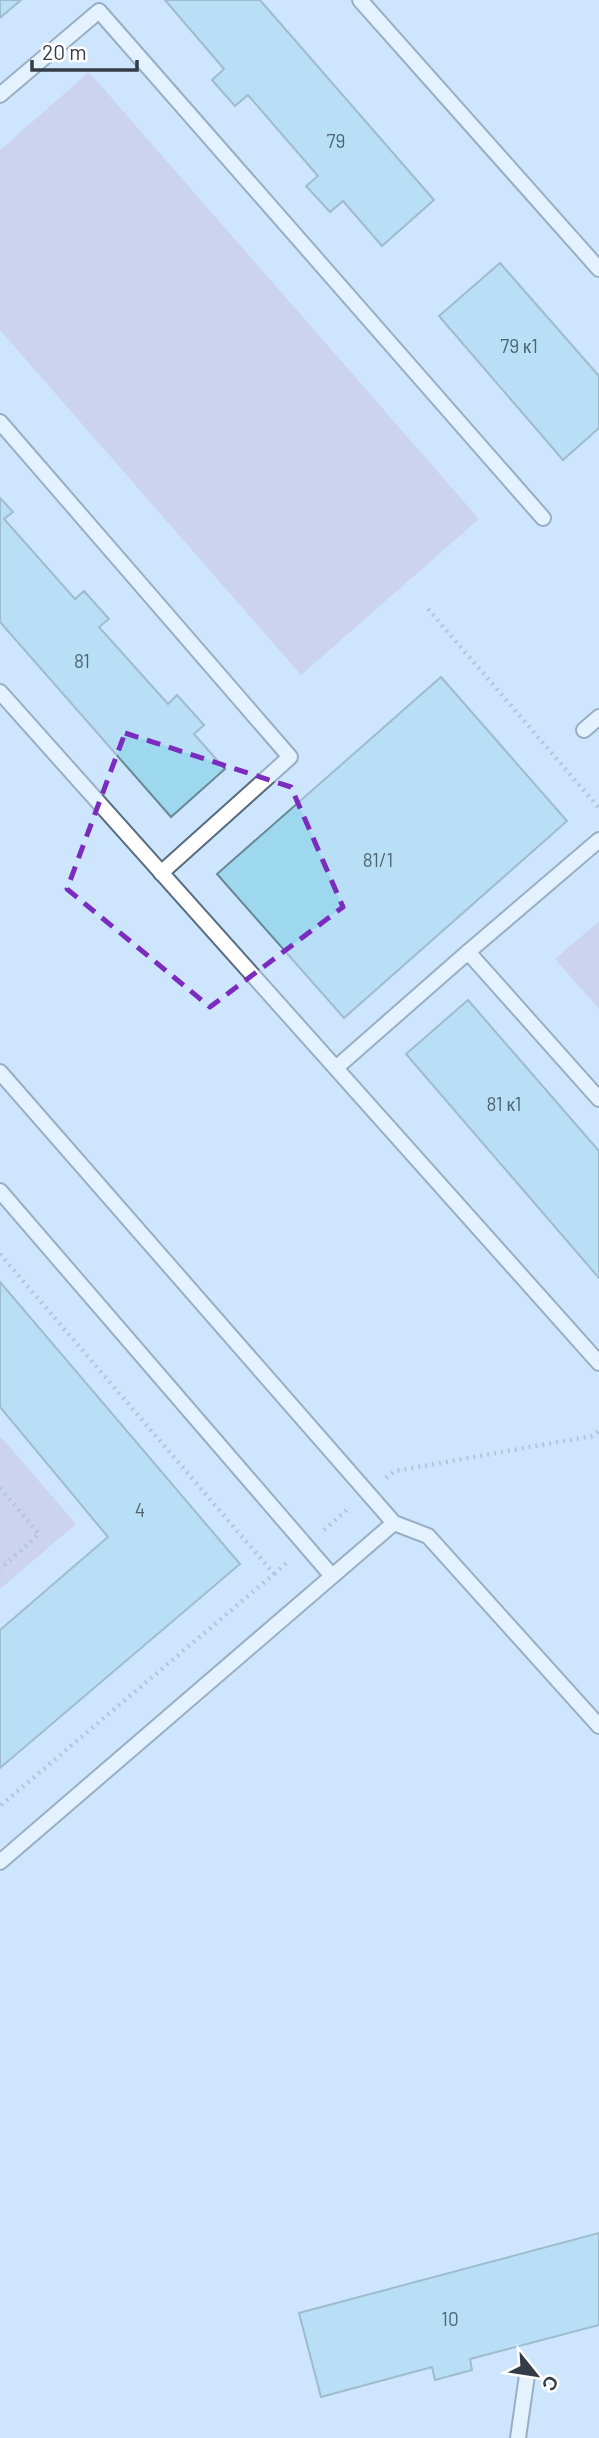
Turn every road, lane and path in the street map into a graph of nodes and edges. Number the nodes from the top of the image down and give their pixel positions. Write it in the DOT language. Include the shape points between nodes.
graph roads {
  1 [pos="360,0"];
  2 [pos="0,95"];
  3 [pos="599,270"];
  4 [pos="0,422"];
  5 [pos="543,518"];
  6 [pos="428,609"];
  7 [pos="0,692"];
  8 [pos="599,718"];
  9 [pos="584,730"];
  10 [pos="599,808"];
  11 [pos="599,840"];
  12 [pos="162,873"];
  13 [pos="468,952"];
  14 [pos="337,1067"];
  15 [pos="0,1072"];
  16 [pos="599,1099"];
  17 [pos="0,1191"];
  18 [pos="0,1254"];
  19 [pos="599,1363"];
  20 [pos="599,1431"];
  21 [pos="0,1488"];
  22 [pos="367,1492"];
  23 [pos="394,1522"];
  24 [pos="306,1546"];
  25 [pos="0,1569"];
  26 [pos="274,1574"];
  27 [pos="332,1576"];
  28 [pos="599,1726"];
  29 [pos="0,1806"];
  30 [pos="0,1862"];
  31 [pos="527,2375"];
  32 [pos="519,2438"];
  1 -- 3 [label="lane"];
  2 -- 5 [label="lane" via="99,11"];
  4 -- 12 [label="lane" via="290,757"];
  6 -- 10 [label="path"];
  7 -- 12 [label="lane"];
  8 -- 9 [label="lane"];
  11 -- 13 [label="lane"];
  12 -- 14 [label="lane"];
  13 -- 14 [label="lane"];
  13 -- 16 [label="lane"];
  14 -- 19 [label="lane"];
  15 -- 22 [label="lane"];
  17 -- 24 [label="lane"];
  18 -- 26 [label="path"];
  20 -- 22 [label="path" via="592,1436 395,1471"];
  21 -- 25 [label="path" via="40,1534"];
  22 -- 23 [label="lane"];
  22 -- 24 [label="path"];
  23 -- 27 [label="lane"];
  23 -- 28 [label="lane" via="428,1536"];
  24 -- 26 [label="path"];
  24 -- 27 [label="lane"];
  26 -- 29 [label="path"];
  27 -- 30 [label="lane"];
  31 -- 32 [label="lane"];
}
